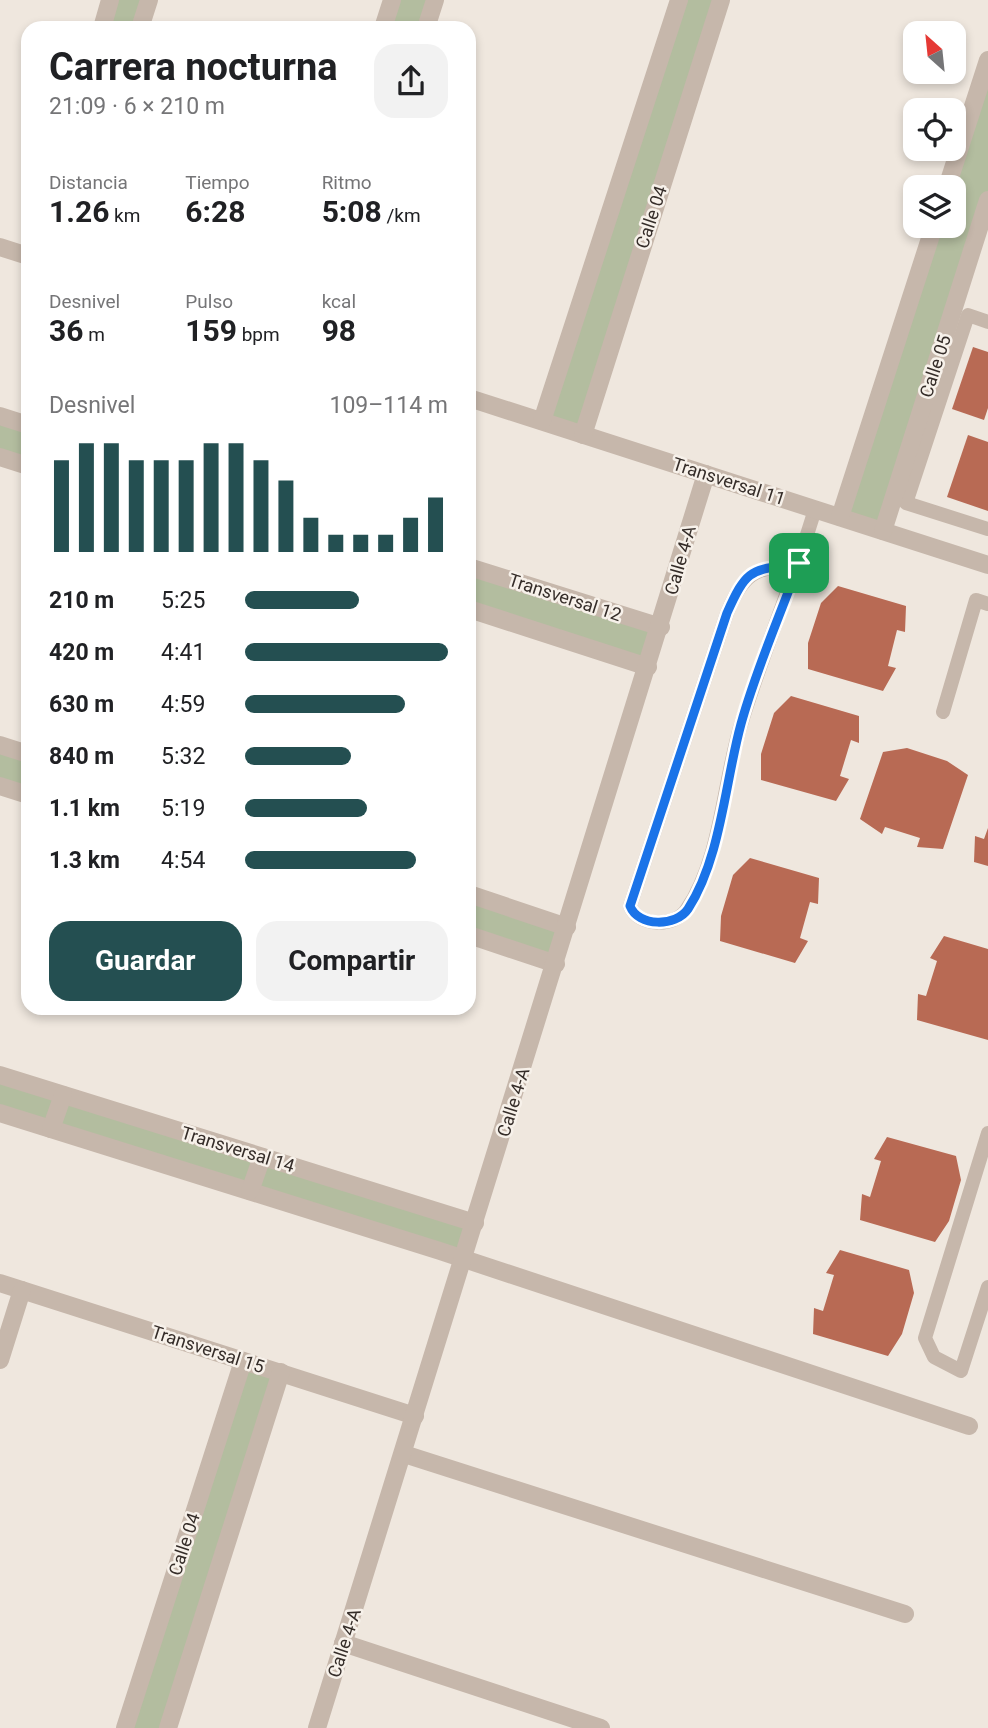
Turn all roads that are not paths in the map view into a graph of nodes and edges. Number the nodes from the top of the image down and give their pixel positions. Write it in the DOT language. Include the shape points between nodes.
graph roads {
  1 [pos="110,0"];
  2 [pos="149,0"];
  3 [pos="392,0"];
  4 [pos="435,0"];
  5 [pos="679,0"];
  6 [pos="721,0"];
  7 [pos="104,21"];
  8 [pos="143,21"];
  9 [pos="385,21"];
  10 [pos="428,21"];
  11 [pos="988,60"];
  12 [pos="951,175"];
  13 [pos="988,200"];
  14 [pos="930,238"];
  15 [pos="0,247"];
  16 [pos="21,254"];
  17 [pos="988,322"];
  18 [pos="476,400"];
  19 [pos="0,416"];
  20 [pos="542,421"];
  21 [pos="21,423"];
  22 [pos="583,435"];
  23 [pos="0,457"];
  24 [pos="21,464"];
  25 [pos="706,474"];
  26 [pos="815,509"];
  27 [pos="840,517"];
  28 [pos="988,528"];
  29 [pos="883,531"];
  30 [pos="799,563"];
  31 [pos="988,565"];
  32 [pos="476,568"];
  33 [pos="988,604"];
  34 [pos="476,611"];
  35 [pos="661,626"];
  36 [pos="648,667"];
  37 [pos="943,712"];
  38 [pos="0,745"];
  39 [pos="21,752"];
  40 [pos="0,786"];
  41 [pos="21,792"];
  42 [pos="476,896"];
  43 [pos="567,927"];
  44 [pos="476,937"];
  45 [pos="556,964"];
  46 [pos="0,1075"];
  47 [pos="63,1095"];
  48 [pos="0,1113"];
  49 [pos="51,1129"];
  50 [pos="988,1133"];
  51 [pos="262,1157"];
  52 [pos="250,1191"];
  53 [pos="475,1223"];
  54 [pos="464,1259"];
  55 [pos="0,1283"];
  56 [pos="988,1287"];
  57 [pos="22,1290"];
  58 [pos="0,1360"];
  59 [pos="243,1361"];
  60 [pos="281,1372"];
  61 [pos="415,1416"];
  62 [pos="969,1426"];
  63 [pos="404,1454"];
  64 [pos="905,1614"];
  65 [pos="343,1643"];
  66 [pos="125,1728"];
  67 [pos="168,1728"];
  68 [pos="317,1728"];
  69 [pos="601,1728"];
  1 -- 7 [label="street"];
  2 -- 8 [label="street"];
  3 -- 9 [label="street"];
  4 -- 10 [label="street"];
  5 -- 20 [label="street"];
  6 -- 22 [label="street, Calle 04"];
  11 -- 12 [label="street"];
  13 -- 29 [label="street, Calle 05"];
  14 -- 27 [label="street"];
  15 -- 16 [label="street"];
  17 -- 28 [label="lane" via="968,315 906,503"];
  18 -- 20 [label="street, Transversal 11"];
  19 -- 21 [label="street"];
  20 -- 22 [label="street, Transversal 11"];
  22 -- 25 [label="street, Transversal 11"];
  23 -- 24 [label="street"];
  25 -- 26 [label="street, Transversal 11"];
  25 -- 35 [label="street, Calle 4-A"];
  26 -- 27 [label="street, Transversal 11"];
  26 -- 30 [label="lane"];
  27 -- 29 [label="street, Transversal 11"];
  29 -- 31 [label="street, Transversal 11"];
  30 -- 30 [label="lane" via="741,723 716,835 698,889 677,919 642,921 630,906 727,613 750,573"];
  32 -- 35 [label="street, Transversal 12"];
  33 -- 37 [label="lane" via="976,600"];
  34 -- 36 [label="street"];
  35 -- 36 [label="street, Calle 4-A"];
  36 -- 43 [label="street, Calle 4-A"];
  38 -- 39 [label="street"];
  40 -- 41 [label="street"];
  42 -- 43 [label="street"];
  43 -- 45 [label="street, Calle 4-A"];
  44 -- 45 [label="street"];
  45 -- 53 [label="street, Calle 4-A"];
  46 -- 47 [label="street, Transversal 14"];
  47 -- 49 [label="street"];
  47 -- 51 [label="street, Transversal 14"];
  48 -- 49 [label="street, Transversal 14"];
  49 -- 52 [label="street, Transversal 14"];
  50 -- 56 [label="lane" via="925,1338 933,1357 961,1371"];
  51 -- 52 [label="street"];
  51 -- 53 [label="street, Transversal 14"];
  52 -- 54 [label="street, Transversal 14"];
  53 -- 54 [label="street, Calle 4-A"];
  54 -- 61 [label="street, Calle 4-A"];
  54 -- 62 [label="street, Transversal 14"];
  55 -- 57 [label="street, Transversal 15"];
  57 -- 58 [label="street"];
  57 -- 59 [label="street, Transversal 15"];
  59 -- 60 [label="street, Transversal 15"];
  59 -- 66 [label="street, Calle 04"];
  60 -- 61 [label="street, Transversal 15"];
  60 -- 67 [label="street"];
  61 -- 63 [label="street, Calle 4-A"];
  63 -- 64 [label="street"];
  63 -- 65 [label="street, Calle 4-A"];
  65 -- 68 [label="street, Calle 4-A"];
  65 -- 69 [label="street"];
}
